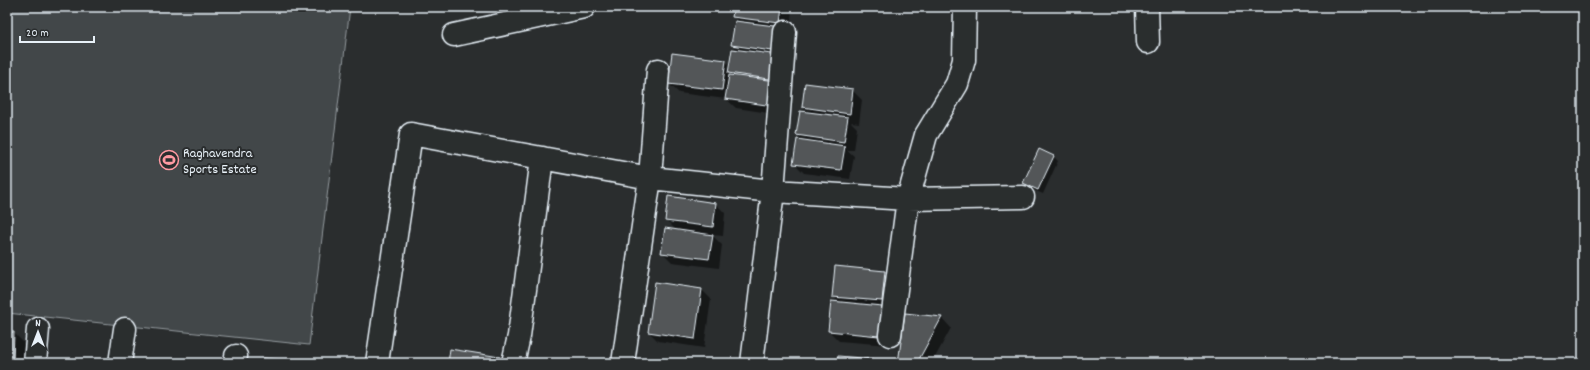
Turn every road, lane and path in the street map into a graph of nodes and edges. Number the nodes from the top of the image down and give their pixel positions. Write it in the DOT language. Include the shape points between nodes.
graph roads {
  1 [pos="584,7"];
  2 [pos="965,7"];
  3 [pos="1146,7"];
  4 [pos="785,32"];
  5 [pos="454,35"];
  6 [pos="1148,42"];
  7 [pos="658,70"];
  8 [pos="542,158"];
  9 [pos="650,178"];
  10 [pos="773,191"];
  11 [pos="1023,196"];
  12 [pos="908,199"];
  13 [pos="38,329"];
  14 [pos="125,329"];
  15 [pos="890,335"];
  16 [pos="35,363"];
  17 [pos="120,363"];
  18 [pos="377,363"];
  19 [pos="513,363"];
  20 [pos="623,363"];
  21 [pos="752,363"];
  1 -- 5 [label="street"];
  2 -- 12 [label="street" via="964,60 957,84 926,135"];
  3 -- 6 [label="street"];
  4 -- 10 [label="street"];
  7 -- 9 [label="street"];
  8 -- 9 [label="street"];
  8 -- 18 [label="street" via="411,134"];
  8 -- 19 [label="street" via="519,336"];
  9 -- 10 [label="street"];
  9 -- 20 [label="street"];
  10 -- 12 [label="street"];
  10 -- 21 [label="street"];
  11 -- 12 [label="street"];
  12 -- 15 [label="street"];
  13 -- 16 [label="street"];
  14 -- 17 [label="street"];
}
